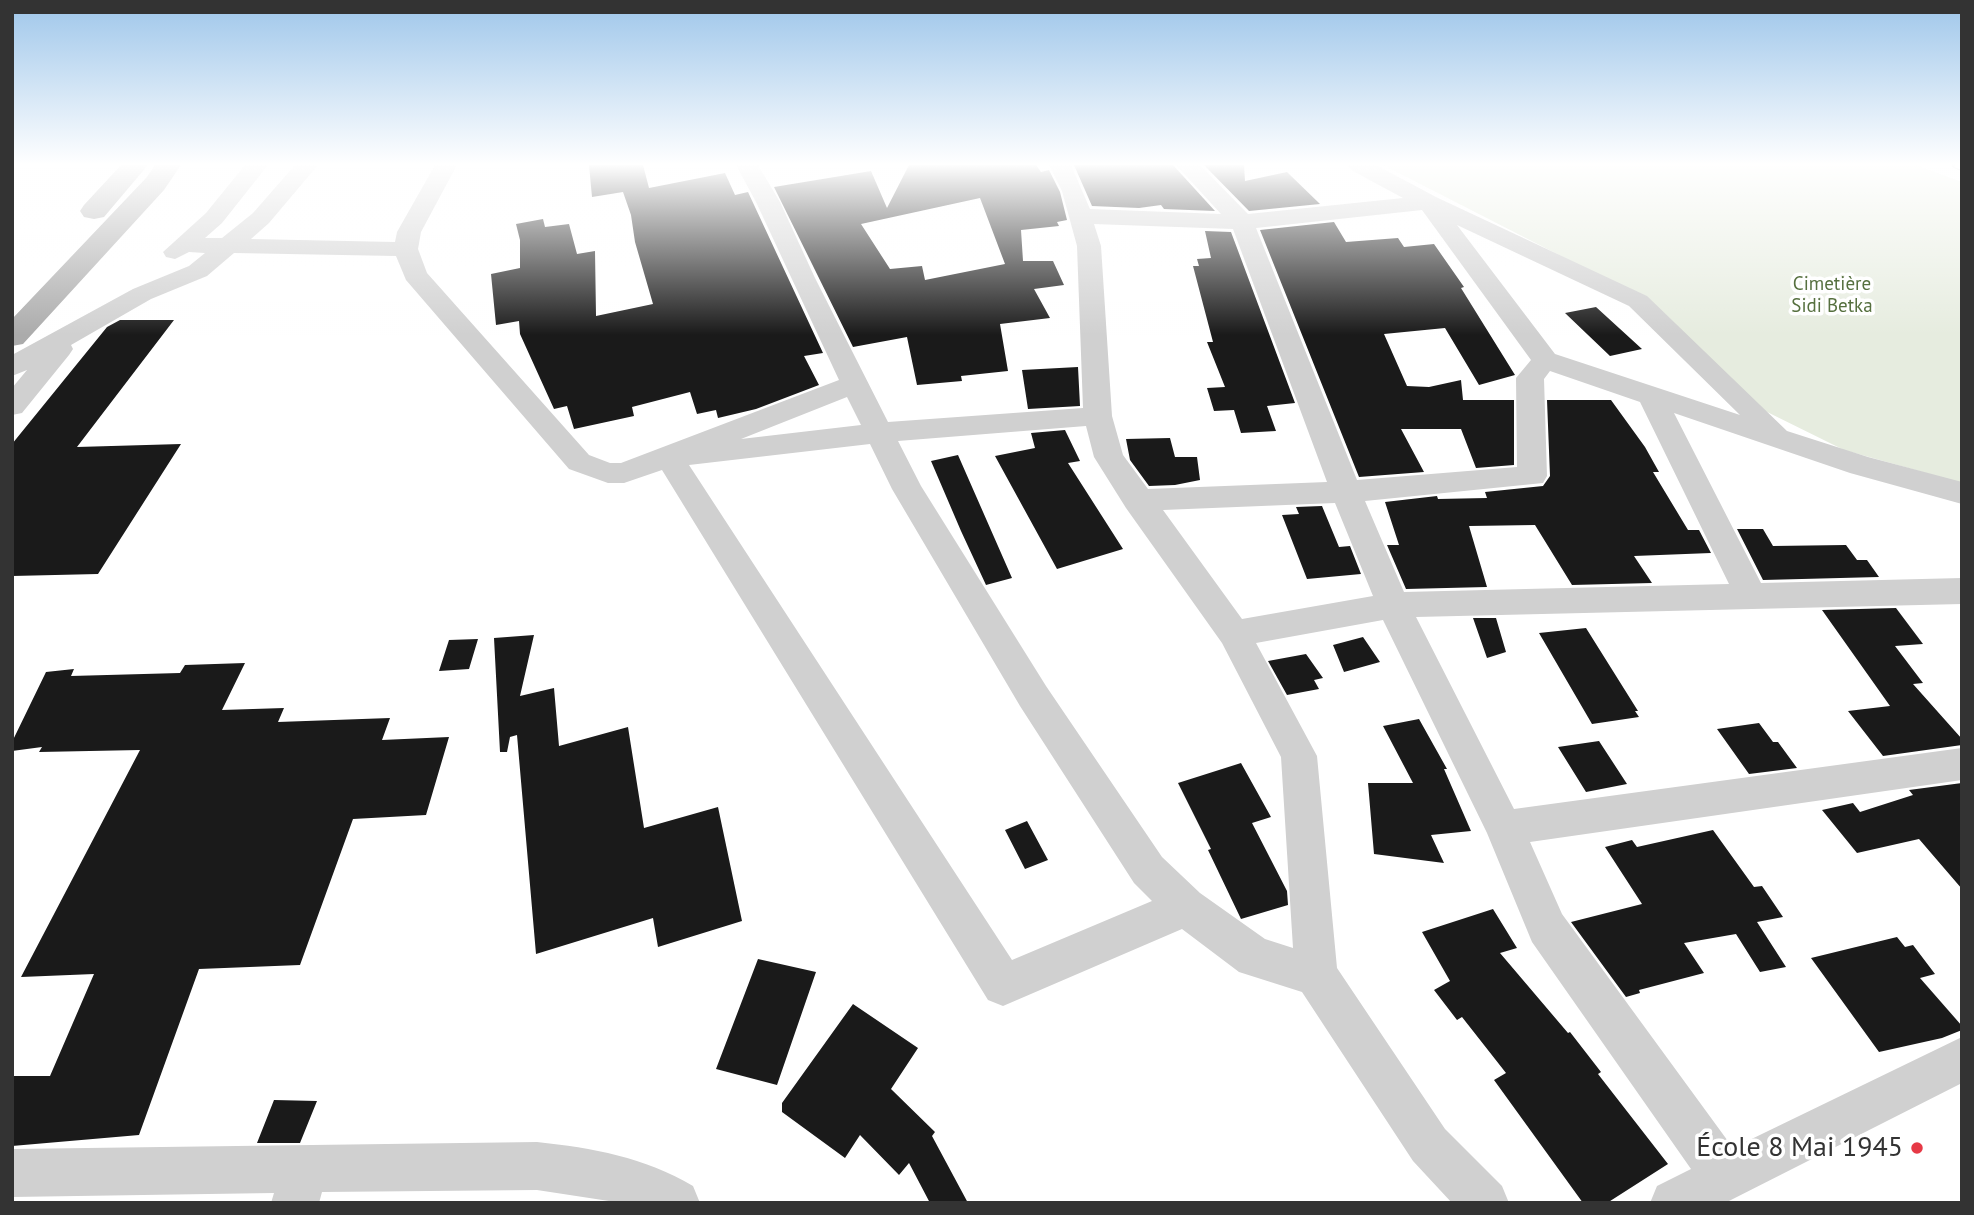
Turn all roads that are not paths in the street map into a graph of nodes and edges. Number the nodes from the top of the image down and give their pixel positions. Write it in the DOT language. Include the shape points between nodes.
graph roads {
  1 [pos="83,222"];
  2 [pos="120,222"];
  3 [pos="210,222"];
  4 [pos="257,222"];
  5 [pos="415,222"];
  6 [pos="777,222"];
  7 [pos="1082,222"];
  8 [pos="1234,222"];
  9 [pos="1242,222"];
  10 [pos="1443,222"];
  11 [pos="1470,222"];
  12 [pos="74,232"];
  13 [pos="184,245"];
  14 [pos="228,246"];
  15 [pos="406,249"];
  16 [pos="38,271"];
  17 [pos="142,294"];
  18 [pos="12,299"];
  19 [pos="76,331"];
  20 [pos="12,337"];
  21 [pos="1545,360"];
  22 [pos="12,367"];
  23 [pos="855,384"];
  24 [pos="1650,394"];
  25 [pos="12,406"];
  26 [pos="1098,416"];
  27 [pos="878,433"];
  28 [pos="1781,439"];
  29 [pos="669,457"];
  30 [pos="1346,492"];
  31 [pos="1962,493"];
  32 [pos="1138,500"];
  33 [pos="1962,591"];
  34 [pos="1752,598"];
  35 [pos="1393,605"];
  36 [pos="1234,634"];
  37 [pos="1962,764"];
  38 [pos="1504,828"];
  39 [pos="1186,907"];
  40 [pos="1316,975"];
  41 [pos="1962,1059"];
  42 [pos="12,1173"];
  43 [pos="1725,1177"];
  44 [pos="301,1186"];
  45 [pos="676,1203"];
  46 [pos="1485,1203"];
  47 [pos="1674,1203"];
  1 -- 12 [label="main road"];
  2 -- 20 [label="main road"];
  3 -- 13 [label="street"];
  4 -- 14 [label="street"];
  5 -- 15 [label="street"];
  6 -- 23 [label="street"];
  7 -- 26 [label="street" via="1089,246"];
  8 -- 9 [label="street"];
  9 -- 30 [label="street"];
  10 -- 21 [label="street"];
  11 -- 28 [label="street" via="1638,301"];
  13 -- 14 [label="street"];
  13 -- 17 [label="street" via="152,270"];
  14 -- 15 [label="street"];
  14 -- 17 [label="street" via="198,271"];
  15 -- 29 [label="street" via="415,275 579,462 608,473 624,473"];
  16 -- 18 [label="main road"];
  17 -- 19 [label="street"];
  19 -- 22 [label="street"];
  19 -- 25 [label="street"];
  21 -- 24 [label="street"];
  21 -- 30 [label="street" via="1530,378 1532,476"];
  23 -- 27 [label="street"];
  23 -- 29 [label="street"];
  24 -- 28 [label="street"];
  24 -- 34 [label="street"];
  26 -- 27 [label="street"];
  26 -- 32 [label="street" via="1109,457"];
  27 -- 29 [label="street"];
  27 -- 39 [label="street" via="1033,696 1148,870"];
  28 -- 31 [label="street"];
  29 -- 39 [label="street" via="1003,985"];
  30 -- 32 [label="street"];
  30 -- 35 [label="street"];
  32 -- 36 [label="street"];
  33 -- 34 [label="street"];
  34 -- 35 [label="street"];
  35 -- 36 [label="street"];
  35 -- 38 [label="street"];
  36 -- 40 [label="street" via="1299,756"];
  37 -- 38 [label="street"];
  38 -- 43 [label="street" via="1547,928"];
  39 -- 40 [label="street" via="1254,957"];
  40 -- 46 [label="street" via="1429,1145"];
  41 -- 43 [label="street"];
  42 -- 44 [label="street"];
  43 -- 47 [label="street"];
  44 -- 45 [label="street" via="537,1166 601,1173 663,1194"];
}
